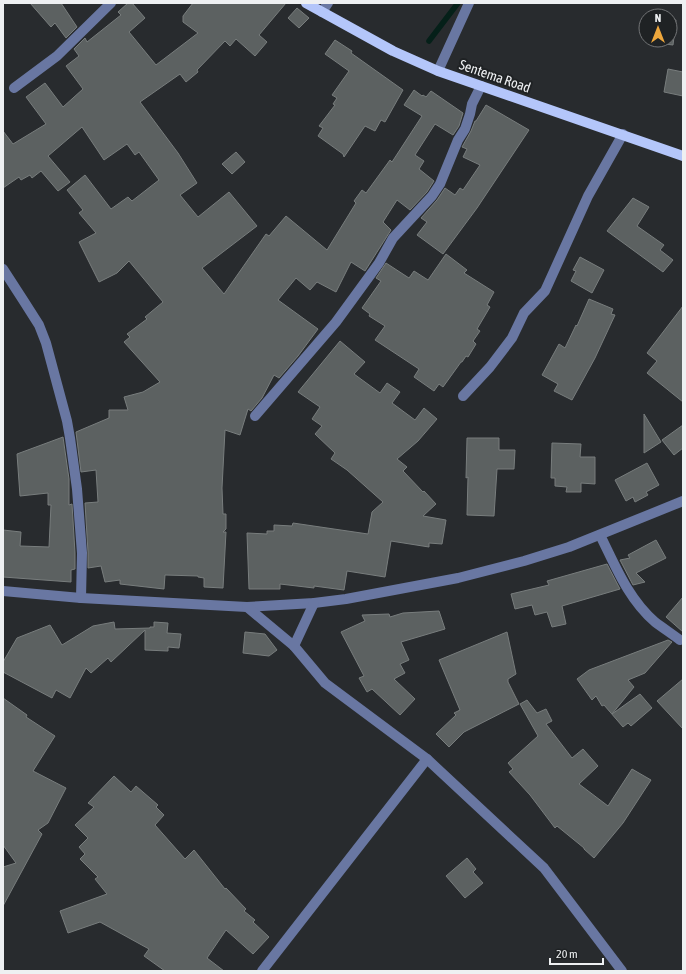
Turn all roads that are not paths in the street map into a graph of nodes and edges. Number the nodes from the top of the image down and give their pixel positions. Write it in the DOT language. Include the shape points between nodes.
graph roads {
  1 [pos="111,3"];
  2 [pos="306,3"];
  3 [pos="328,3"];
  4 [pos="469,3"];
  5 [pos="322,12"];
  6 [pos="438,71"];
  7 [pos="481,86"];
  8 [pos="14,88"];
  9 [pos="623,134"];
  10 [pos="683,156"];
  11 [pos="3,269"];
  12 [pos="463,396"];
  13 [pos="255,416"];
  14 [pos="683,501"];
  15 [pos="600,535"];
  16 [pos="3,591"];
  17 [pos="81,598"];
  18 [pos="314,603"];
  19 [pos="247,607"];
  20 [pos="680,640"];
  21 [pos="294,646"];
  22 [pos="427,759"];
  23 [pos="263,970"];
  24 [pos="622,971"];
  1 -- 8 [label="street" via="57,56"];
  2 -- 5 [label="main road, Sentema Road"];
  3 -- 5 [label="street"];
  4 -- 6 [label="street"];
  5 -- 6 [label="main road, Sentema Road" via="393,51"];
  6 -- 7 [label="main road, Sentema Road"];
  7 -- 9 [label="main road, Sentema Road"];
  7 -- 13 [label="street" via="472,104 465,129 432,196 393,238 379,263 336,322"];
  9 -- 10 [label="main road, Sentema Road"];
  9 -- 12 [label="street" via="588,196 545,291 524,313 512,338 490,367"];
  11 -- 17 [label="street" via="39,325 66,421 82,553"];
  14 -- 15 [label="street"];
  15 -- 18 [label="street" via="569,547 458,578"];
  15 -- 20 [label="street" via="634,598 654,621"];
  16 -- 17 [label="street"];
  17 -- 19 [label="street"];
  18 -- 19 [label="street"];
  18 -- 21 [label="street"];
  19 -- 21 [label="street"];
  21 -- 22 [label="street" via="325,683"];
  22 -- 23 [label="street"];
  22 -- 24 [label="street" via="544,868"];
}
